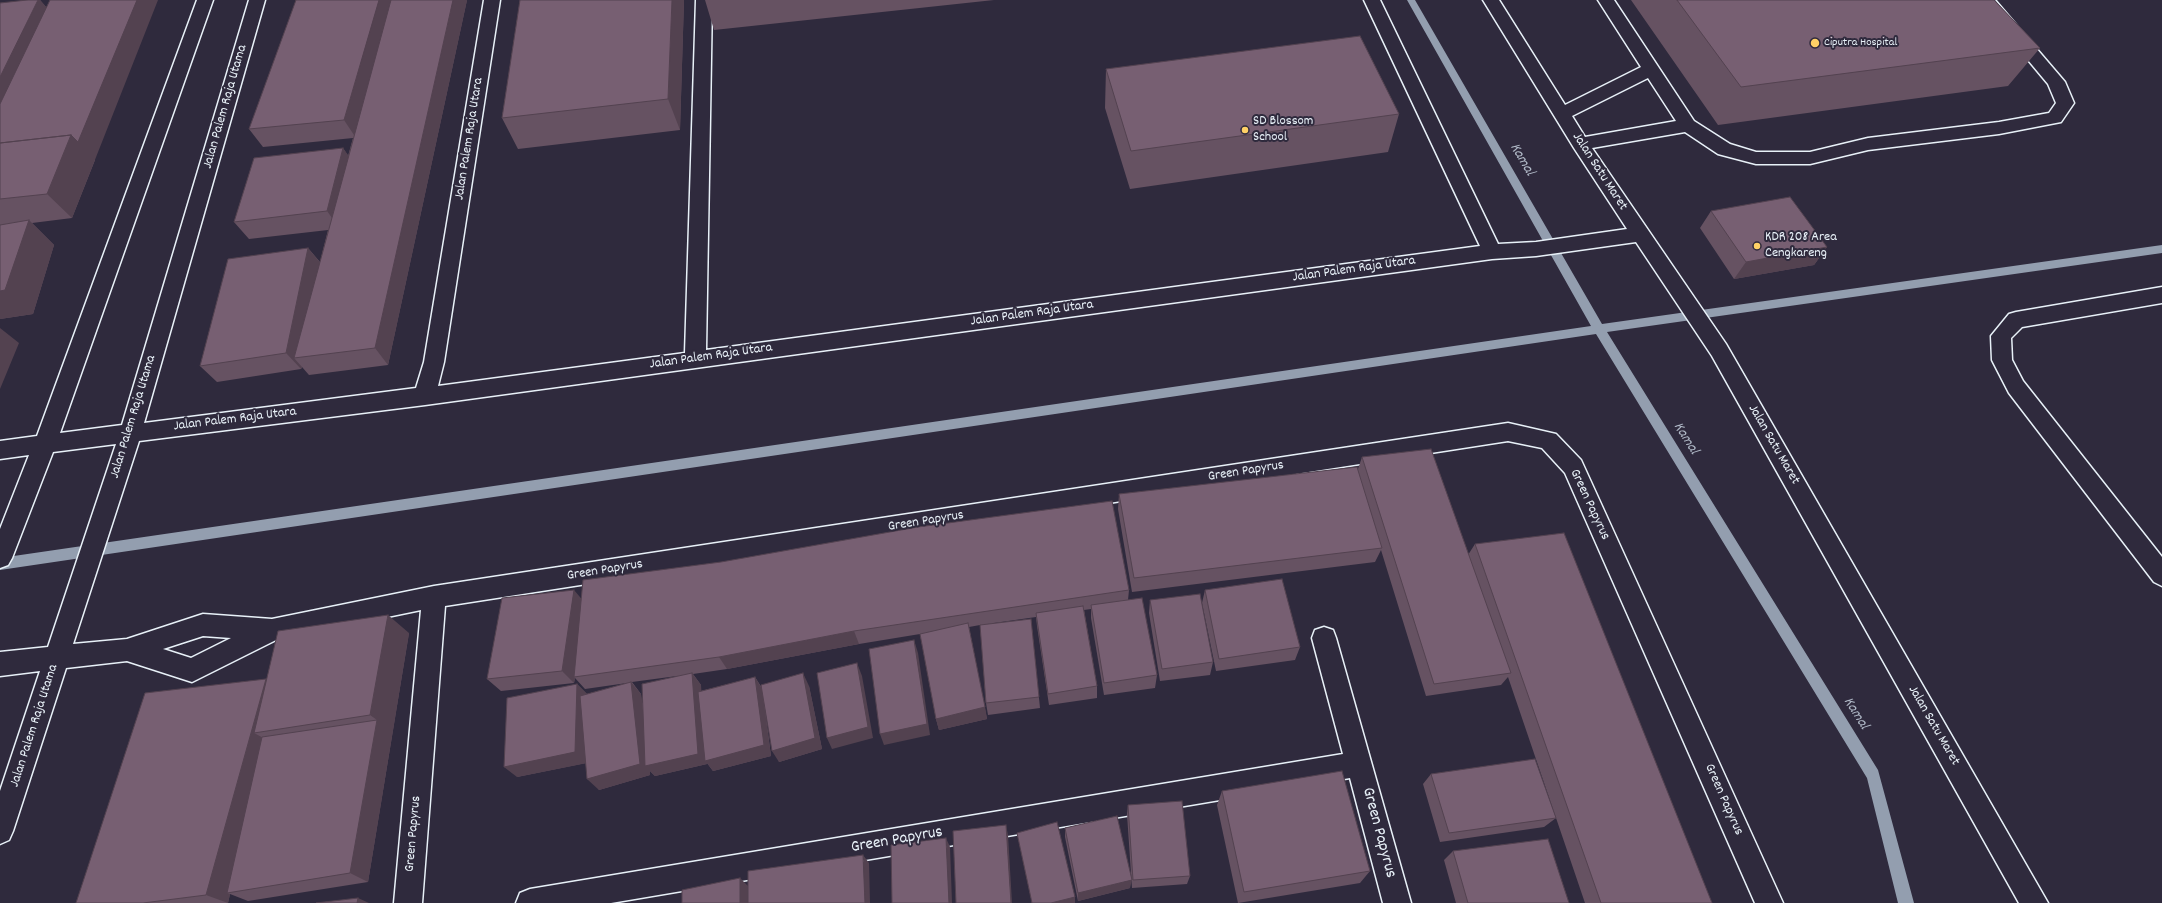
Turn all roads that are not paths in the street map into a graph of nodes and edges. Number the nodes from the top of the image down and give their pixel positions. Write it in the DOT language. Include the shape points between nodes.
graph roads {
  1 [pos="205,0"];
  2 [pos="257,0"];
  3 [pos="492,0"];
  4 [pos="704,0"];
  5 [pos="1372,0"];
  6 [pos="1491,0"];
  7 [pos="1606,0"];
  8 [pos="1986,0"];
  9 [pos="1652,69"];
  10 [pos="1562,114"];
  11 [pos="1688,125"];
  12 [pos="1580,144"];
  13 [pos="1640,234"];
  14 [pos="1492,252"];
  15 [pos="2162,295"];
  16 [pos="695,359"];
  17 [pos="425,396"];
  18 [pos="130,434"];
  19 [pos="45,444"];
  20 [pos="0,450"];
  21 [pos="0,558"];
  22 [pos="2162,575"];
  23 [pos="434,598"];
  24 [pos="272,630"];
  25 [pos="1324,638"];
  26 [pos="127,650"];
  27 [pos="58,658"];
  28 [pos="0,664"];
  29 [pos="1358,764"];
  30 [pos="0,831"];
  31 [pos="408,903"];
  32 [pos="530,903"];
  33 [pos="1397,903"];
  34 [pos="1769,903"];
  35 [pos="2034,903"];
  1 -- 19 [label="street"];
  2 -- 18 [label="street, Jalan Palem Raja Utama"];
  3 -- 17 [label="street, Jalan Palem Raja Utara" via="434,362"];
  4 -- 16 [label="street"];
  5 -- 14 [label="street"];
  6 -- 10 [label="street, Jalan Satu Maret"];
  7 -- 9 [label="street"];
  8 -- 11 [label="street" via="2056,82 2065,103 2055,118 2000,128 1868,144 1810,158 1756,158 1743,155 1724,149"];
  9 -- 10 [label="street"];
  9 -- 11 [label="street"];
  10 -- 12 [label="street, Jalan Satu Maret"];
  11 -- 12 [label="street"];
  12 -- 13 [label="street, Jalan Satu Maret"];
  13 -- 14 [label="street, Jalan Palem Raja Utara" via="1536,249"];
  13 -- 35 [label="street, Jalan Satu Maret" via="1719,350"];
  14 -- 16 [label="street, Jalan Palem Raja Utara"];
  15 -- 22 [label="street" via="2016,320 2001,336 2002,360 2016,387"];
  16 -- 17 [label="street, Jalan Palem Raja Utara"];
  17 -- 18 [label="street, Jalan Palem Raja Utara"];
  18 -- 19 [label="street, Jalan Palem Raja Utara"];
  18 -- 27 [label="street, Jalan Palem Raja Utama"];
  19 -- 20 [label="street, Jalan Palem Raja Utara"];
  19 -- 21 [label="street"];
  23 -- 24 [label="street, Green Papyrus"];
  23 -- 31 [label="street, Green Papyrus"];
  23 -- 34 [label="street, Green Papyrus" via="1508,432 1548,440 1574,467"];
  24 -- 26 [label="street, Green Papyrus" via="203,625"];
  24 -- 26 [label="street, Green Papyrus" via="192,670"];
  25 -- 29 [label="street, Green Papyrus"];
  26 -- 27 [label="street, Green Papyrus"];
  27 -- 28 [label="street, Green Papyrus"];
  27 -- 30 [label="street, Jalan Palem Raja Utama"];
  29 -- 32 [label="street, Green Papyrus"];
  29 -- 33 [label="street, Green Papyrus"];
}
